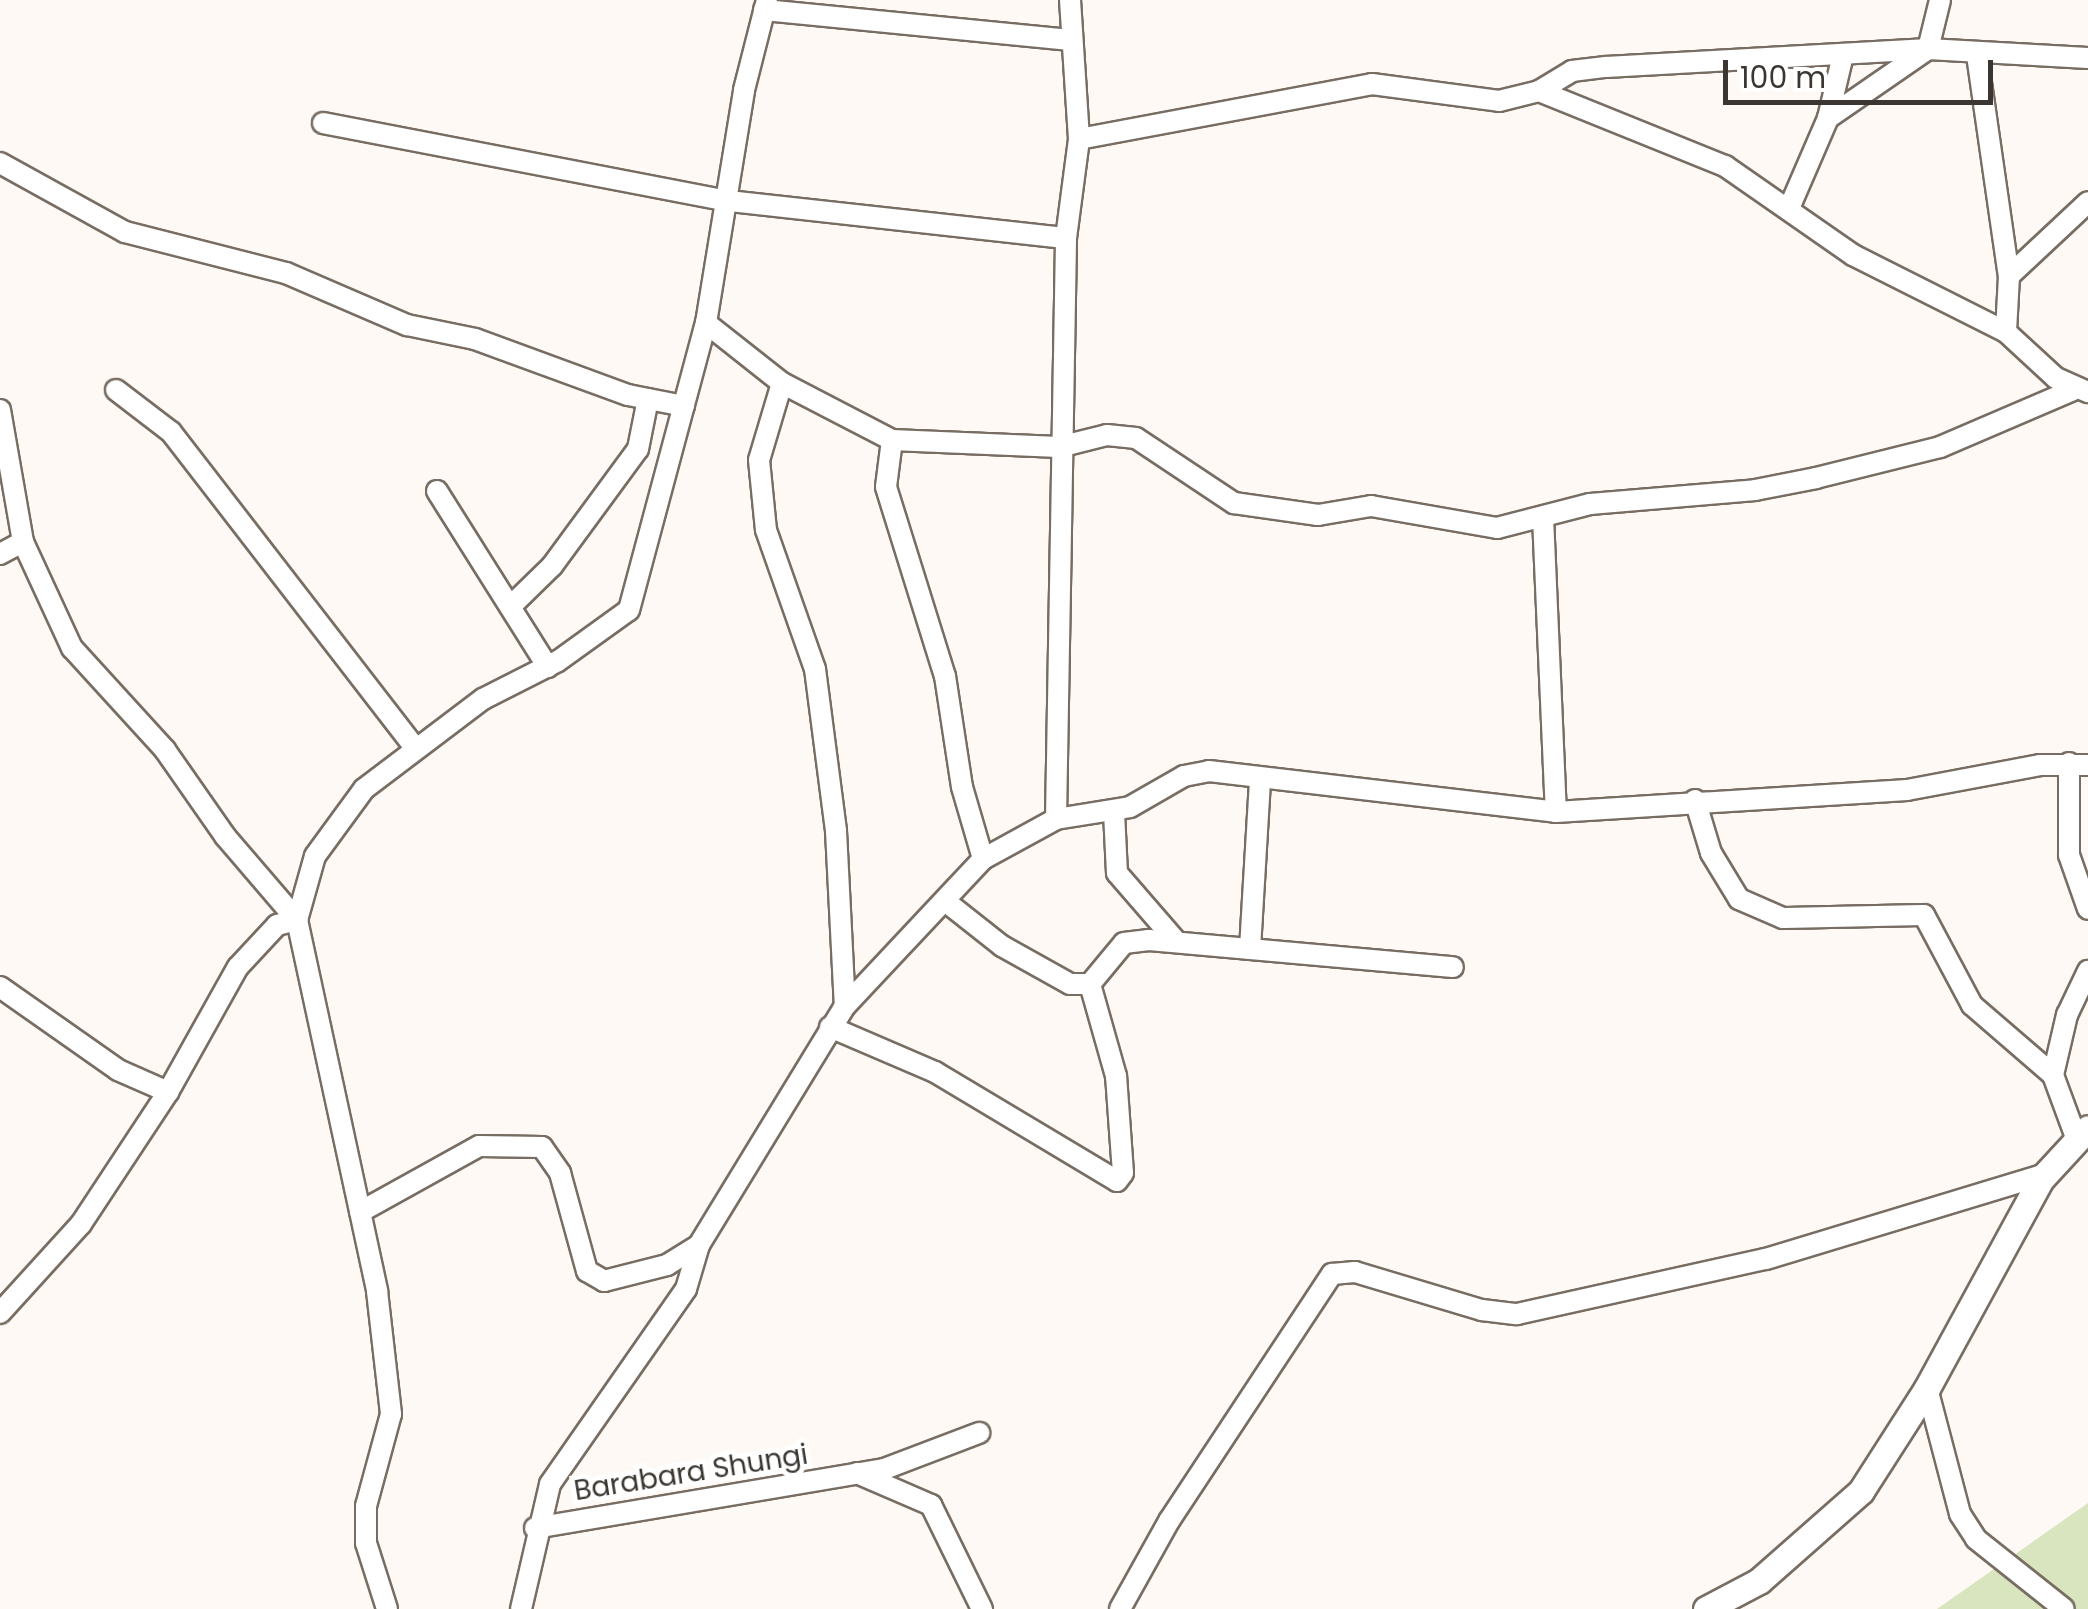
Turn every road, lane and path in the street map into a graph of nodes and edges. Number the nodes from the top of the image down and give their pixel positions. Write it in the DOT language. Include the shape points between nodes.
graph roads {
  1 [pos="1070,0"];
  2 [pos="1940,0"];
  3 [pos="766,5"];
  4 [pos="1071,40"];
  5 [pos="1928,49"];
  6 [pos="1843,55"];
  7 [pos="1977,56"];
  8 [pos="2088,58"];
  9 [pos="1539,91"];
  10 [pos="1828,118"];
  11 [pos="323,123"];
  12 [pos="1079,139"];
  13 [pos="0,162"];
  14 [pos="729,201"];
  15 [pos="2088,202"];
  16 [pos="1790,206"];
  17 [pos="1066,238"];
  18 [pos="2009,276"];
  19 [pos="706,323"];
  20 [pos="2006,332"];
  21 [pos="782,383"];
  22 [pos="116,390"];
  23 [pos="2080,390"];
  24 [pos="648,399"];
  25 [pos="684,406"];
  26 [pos="0,410"];
  27 [pos="892,440"];
  28 [pos="1059,447"];
  29 [pos="437,491"];
  30 [pos="1543,517"];
  31 [pos="24,542"];
  32 [pos="0,554"];
  33 [pos="512,605"];
  34 [pos="548,666"];
  35 [pos="415,748"];
  36 [pos="2078,764"];
  37 [pos="1260,778"];
  38 [pos="1695,800"];
  39 [pos="1114,812"];
  40 [pos="1556,812"];
  41 [pos="1056,819"];
  42 [pos="983,858"];
  43 [pos="945,900"];
  44 [pos="2088,908"];
  45 [pos="297,920"];
  46 [pos="1176,941"];
  47 [pos="1250,950"];
  48 [pos="1453,967"];
  49 [pos="2088,972"];
  50 [pos="1090,984"];
  51 [pos="0,987"];
  52 [pos="845,1006"];
  53 [pos="830,1027"];
  54 [pos="2052,1075"];
  55 [pos="168,1092"];
  56 [pos="2083,1134"];
  57 [pos="2043,1175"];
  58 [pos="360,1212"];
  59 [pos="699,1246"];
  60 [pos="0,1313"];
  61 [pos="1927,1388"];
  62 [pos="979,1433"];
  63 [pos="857,1473"];
  64 [pos="534,1528"];
  65 [pos="387,1609"];
  66 [pos="521,1609"];
  67 [pos="982,1609"];
  68 [pos="1120,1609"];
  69 [pos="1706,1609"];
  70 [pos="2064,1609"];
  1 -- 4 [label="street"];
  2 -- 5 [label="street"];
  3 -- 4 [label="street"];
  3 -- 14 [label="street" via="744,90"];
  4 -- 12 [label="street"];
  5 -- 6 [label="street"];
  5 -- 7 [label="street"];
  5 -- 10 [label="street"];
  6 -- 9 [label="street" via="1586,68"];
  6 -- 10 [label="street"];
  7 -- 8 [label="street"];
  7 -- 18 [label="street"];
  9 -- 12 [label="street" via="1498,101 1372,84"];
  9 -- 16 [label="street" via="1725,166"];
  10 -- 16 [label="street"];
  11 -- 14 [label="street"];
  12 -- 17 [label="street"];
  13 -- 24 [label="street" via="125,232 286,273 407,325 475,339"];
  14 -- 17 [label="street"];
  14 -- 19 [label="street"];
  15 -- 18 [label="street"];
  16 -- 20 [label="street" via="1902,285"];
  17 -- 28 [label="street"];
  18 -- 20 [label="street"];
  19 -- 21 [label="street"];
  19 -- 25 [label="street"];
  20 -- 23 [label="street"];
  21 -- 27 [label="street"];
  21 -- 52 [label="street" via="759,460 762,495 766,530 796,606 821,706 836,830"];
  22 -- 35 [label="street" via="171,432"];
  23 -- 30 [label="street" via="1940,447 1816,478 1590,504"];
  24 -- 25 [label="street"];
  24 -- 33 [label="street" via="638,449 552,566"];
  25 -- 34 [label="street" via="629,610"];
  26 -- 31 [label="street"];
  27 -- 28 [label="street"];
  27 -- 42 [label="street" via="886,488 935,638 962,786"];
  28 -- 30 [label="street" via="1107,435 1136,438 1166,453 1213,496 1261,509 1318,515 1371,506 1497,528"];
  28 -- 41 [label="street"];
  29 -- 33 [label="street"];
  30 -- 40 [label="street"];
  31 -- 32 [label="street"];
  31 -- 45 [label="street" via="72,648 165,750 225,836"];
  33 -- 34 [label="street"];
  34 -- 35 [label="street" via="484,699"];
  35 -- 45 [label="street" via="334,824 315,856"];
  36 -- 38 [label="street" via="1907,790"];
  36 -- 44 [label="street" via="2069,855"];
  37 -- 39 [label="street" via="1210,771 1184,776"];
  37 -- 40 [label="street"];
  37 -- 47 [label="street"];
  38 -- 40 [label="street"];
  38 -- 54 [label="street" via="1711,854 1739,899 1783,918 1924,915 1972,1005"];
  39 -- 41 [label="street"];
  39 -- 46 [label="street" via="1116,873"];
  41 -- 42 [label="street"];
  42 -- 43 [label="street"];
  43 -- 50 [label="street" via="1054,978"];
  43 -- 52 [label="street"];
  45 -- 55 [label="street" via="277,925 238,967"];
  45 -- 58 [label="street"];
  46 -- 47 [label="street"];
  46 -- 50 [label="street" via="1124,943"];
  47 -- 48 [label="street"];
  49 -- 54 [label="street" via="2067,1014"];
  50 -- 53 [label="street" via="1116,1076 1123,1173 1117,1181 936,1072"];
  51 -- 55 [label="street" via="118,1070"];
  52 -- 53 [label="street"];
  53 -- 59 [label="street"];
  54 -- 56 [label="street"];
  55 -- 60 [label="street" via="81,1224"];
  56 -- 57 [label="street"];
  57 -- 61 [label="street"];
  57 -- 68 [label="street" via="1766,1259 1517,1314 1355,1272 1332,1274 1169,1521"];
  58 -- 59 [label="street" via="479,1146 513,1143 542,1146 552,1156 582,1260 595,1279 617,1280 667,1265"];
  58 -- 65 [label="street" via="392,1414 366,1506 366,1543"];
  59 -- 64 [label="street" via="686,1289 550,1484"];
  61 -- 69 [label="street" via="1861,1492 1759,1581"];
  61 -- 70 [label="street" via="1960,1514 1976,1539"];
  62 -- 63 [label="street, Barabara Shungi"];
  63 -- 64 [label="street, Barabara Shungi"];
  63 -- 67 [label="street" via="930,1505"];
  64 -- 66 [label="street"];
}
